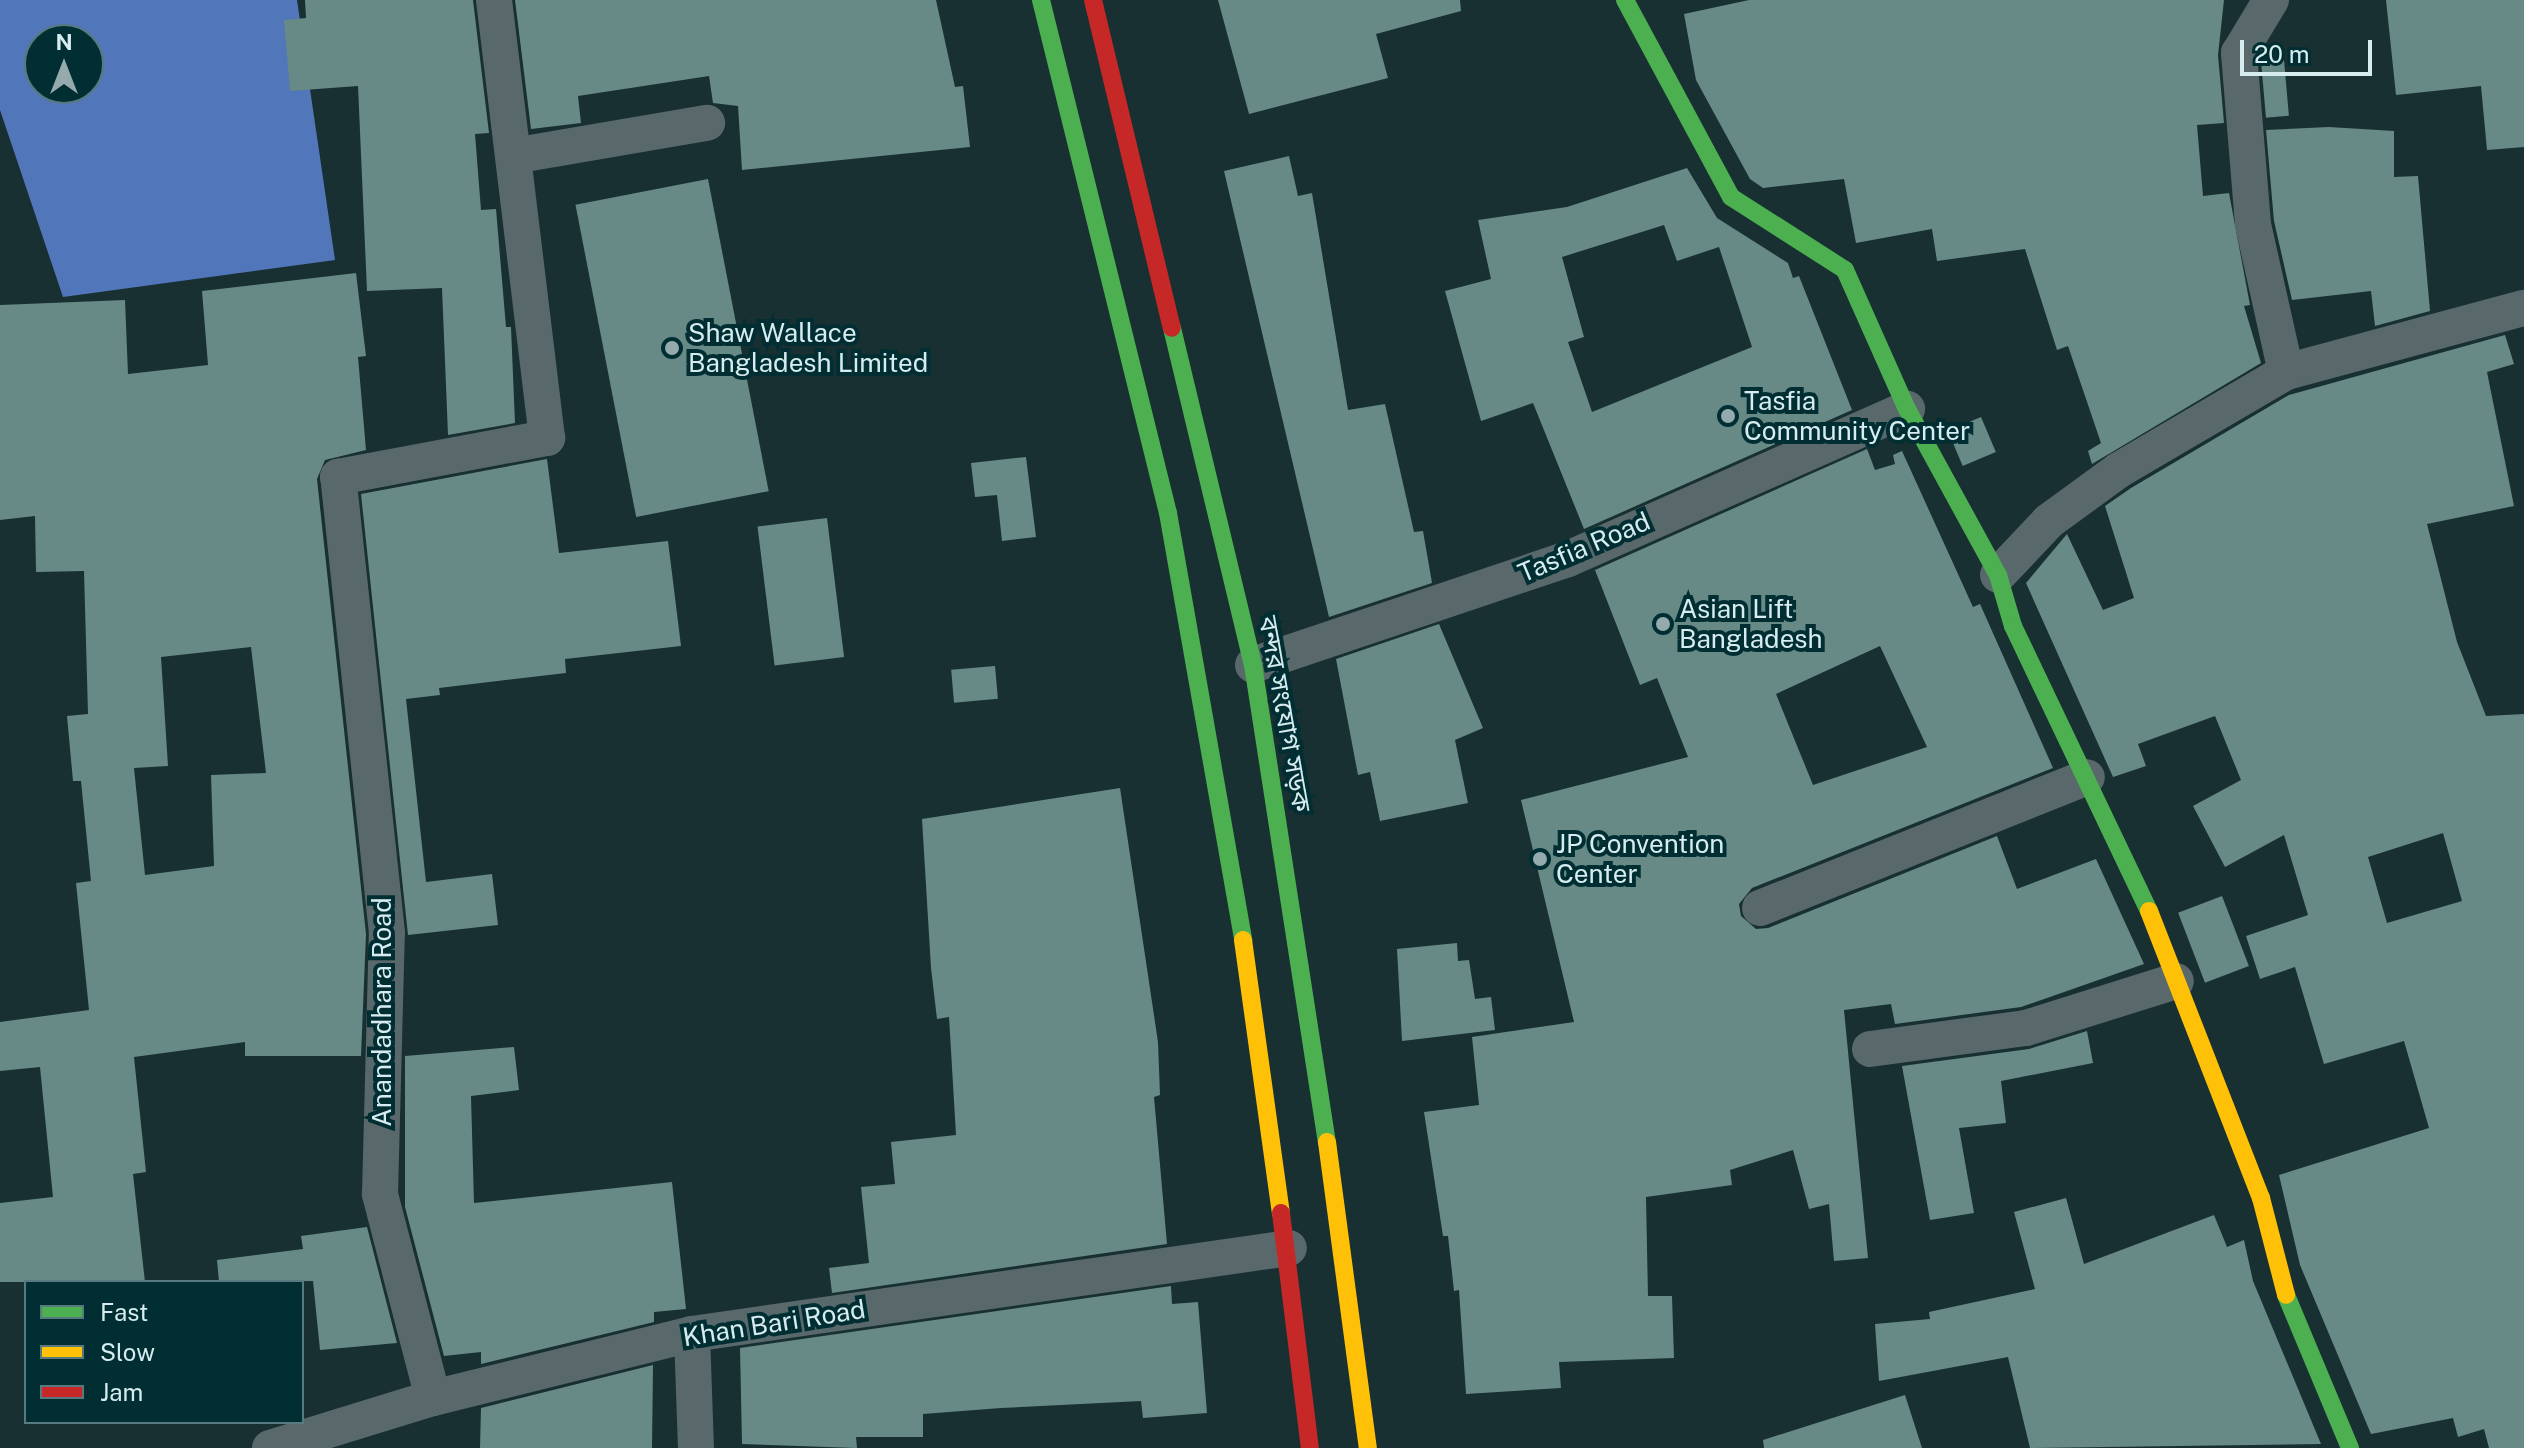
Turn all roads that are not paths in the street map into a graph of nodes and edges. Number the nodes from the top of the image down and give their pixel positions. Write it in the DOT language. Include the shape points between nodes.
graph roads {
  1 [pos="494,0"];
  2 [pos="1041,0"];
  3 [pos="1093,0"];
  4 [pos="1625,0"];
  5 [pos="2271,0"];
  6 [pos="707,123"];
  7 [pos="513,156"];
  8 [pos="2524,308"];
  9 [pos="2286,372"];
  10 [pos="1907,409"];
  11 [pos="1998,575"];
  12 [pos="1253,665"];
  13 [pos="2087,777"];
  14 [pos="1760,908"];
  15 [pos="2176,981"];
  16 [pos="1870,1049"];
  17 [pos="1289,1248"];
  18 [pos="692,1334"];
  19 [pos="433,1398"];
  20 [pos="270,1448"];
  21 [pos="696,1448"];
  22 [pos="1310,1448"];
  23 [pos="1368,1448"];
  24 [pos="2350,1448"];
  1 -- 7 [label="street"];
  2 -- 17 [label="main road" via="1168,513 1260,1038"];
  3 -- 12 [label="main road, বন্দর সংযোগ সড়ক"];
  4 -- 10 [label="main road" via="1731,197 1845,270"];
  5 -- 9 [label="street" via="2239,53 2253,224"];
  6 -- 7 [label="street"];
  7 -- 19 [label="street, Anandadhara Road" via="547,438 338,477 387,933 380,1194"];
  8 -- 9 [label="street"];
  9 -- 11 [label="street" via="2119,470 2049,521"];
  10 -- 11 [label="main road"];
  10 -- 12 [label="street, Tasfia Road" via="1568,559"];
  11 -- 13 [label="main road" via="2013,626"];
  12 -- 23 [label="main road, বন্দর সংযোগ সড়ক" via="1341,1229"];
  13 -- 14 [label="street"];
  13 -- 15 [label="main road"];
  15 -- 16 [label="street" via="2026,1028"];
  15 -- 24 [label="main road" via="2261,1198 2276,1272"];
  17 -- 18 [label="street, Khan Bari Road"];
  17 -- 22 [label="main road"];
  18 -- 19 [label="street, Khan Bari Road"];
  18 -- 21 [label="street"];
  19 -- 20 [label="street, Khan Bari Road"];
}
